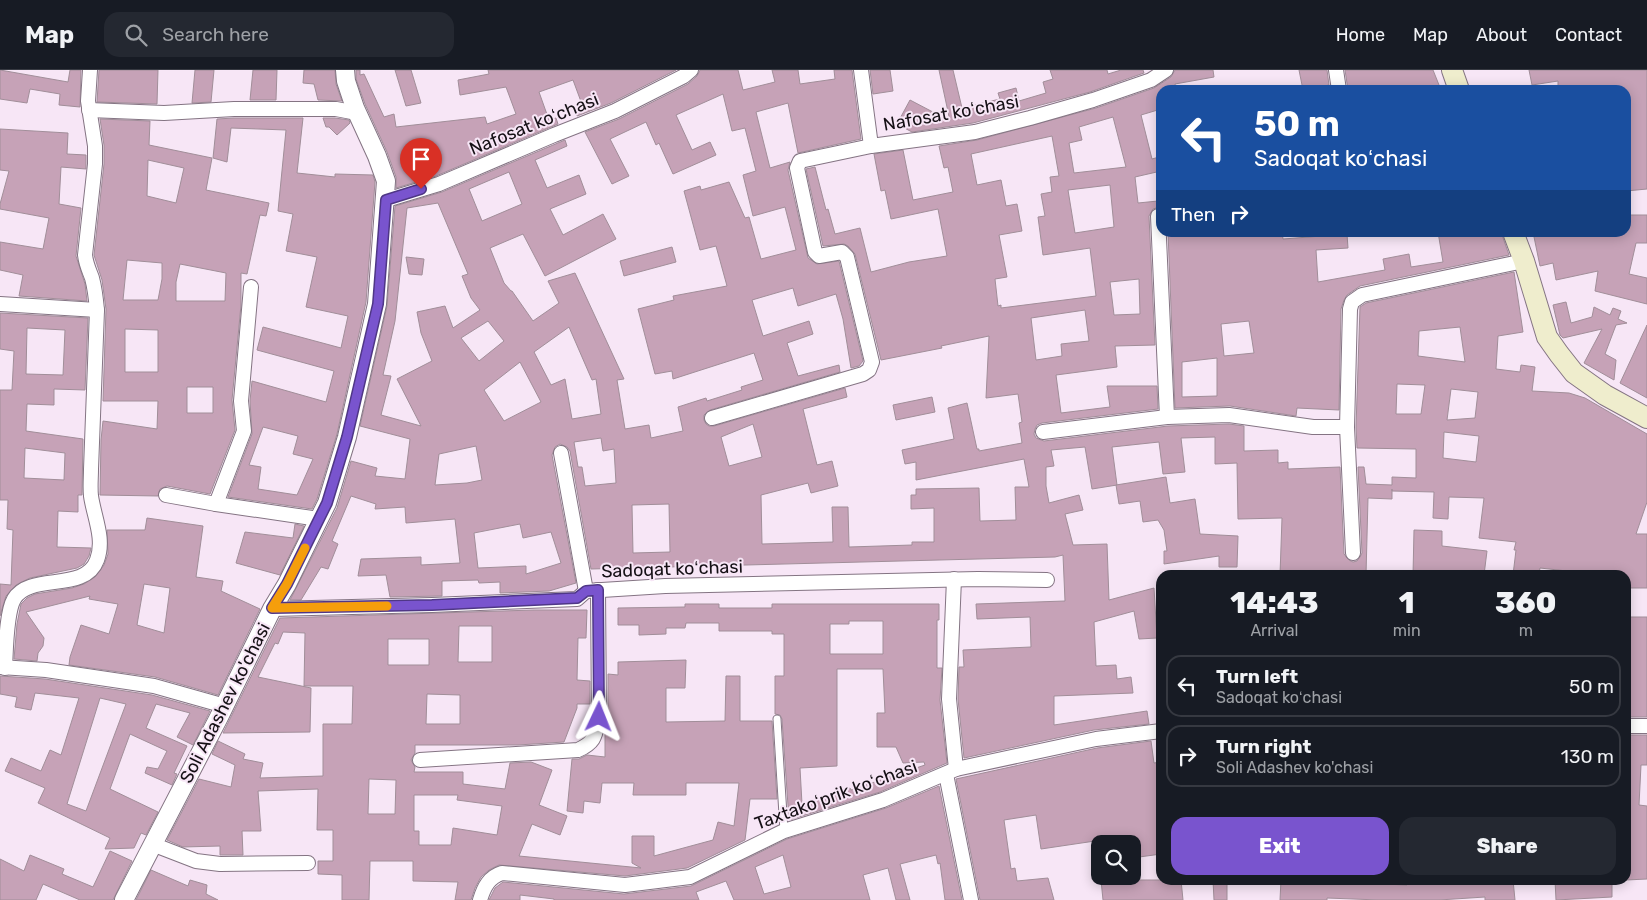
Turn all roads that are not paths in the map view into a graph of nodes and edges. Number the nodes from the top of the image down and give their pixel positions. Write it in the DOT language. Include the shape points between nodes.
graph roads {
  1 [pos="90,70"];
  2 [pos="345,70"];
  3 [pos="691,70"];
  4 [pos="861,70"];
  5 [pos="1166,70"];
  6 [pos="1336,70"];
  7 [pos="1452,70"];
  8 [pos="1149,75"];
  9 [pos="1338,85"];
  10 [pos="1456,85"];
  11 [pos="89,110"];
  12 [pos="357,113"];
  13 [pos="871,146"];
  14 [pos="386,200"];
  15 [pos="1159,237"];
  16 [pos="1515,237"];
  17 [pos="1524,261"];
  18 [pos="251,287"];
  19 [pos="0,304"];
  20 [pos="97,310"];
  21 [pos="1167,417"];
  22 [pos="712,418"];
  23 [pos="1647,418"];
  24 [pos="1347,426"];
  25 [pos="1043,432"];
  26 [pos="561,454"];
  27 [pos="166,495"];
  28 [pos="216,504"];
  29 [pos="319,519"];
  30 [pos="1353,553"];
  31 [pos="954,579"];
  32 [pos="1046,580"];
  33 [pos="592,591"];
  34 [pos="272,608"];
  35 [pos="2,668"];
  36 [pos="225,706"];
  37 [pos="777,719"];
  38 [pos="1631,726"];
  39 [pos="1647,726"];
  40 [pos="1156,732"];
  41 [pos="420,760"];
  42 [pos="951,771"];
  43 [pos="784,831"];
  44 [pos="152,844"];
  45 [pos="308,863"];
  46 [pos="124,900"];
  47 [pos="480,900"];
  48 [pos="972,900"];
  1 -- 11 [label="street"];
  2 -- 12 [label="street, Soli Adashev ko'chasi"];
  3 -- 14 [label="street, Nafosat koʻchasi" via="615,111 439,184"];
  4 -- 13 [label="street, Nafosat koʻchasi"];
  5 -- 8 [label="street, Nafosat koʻchasi"];
  6 -- 9 [label="street"];
  7 -- 10 [label="main road"];
  8 -- 13 [label="street, Nafosat koʻchasi" via="1093,100 975,132"];
  11 -- 12 [label="street" via="164,113 336,109"];
  11 -- 20 [label="street" via="95,164 85,255"];
  12 -- 14 [label="street, Soli Adashev ko'chasi" via="386,180"];
  13 -- 22 [label="street" via="800,161 797,168 815,252 820,256 842,252 847,257 872,362 869,370"];
  14 -- 29 [label="street, Soli Adashev ko'chasi" via="378,304 347,437"];
  15 -- 21 [label="street"];
  16 -- 17 [label="main road"];
  17 -- 23 [label="main road" via="1547,337 1574,373"];
  17 -- 24 [label="street" via="1362,296 1352,302"];
  18 -- 28 [label="street" via="240,401 244,431"];
  19 -- 20 [label="street"];
  20 -- 35 [label="street" via="91,494 99,553 86,574 30,588 14,598"];
  21 -- 24 [label="street" via="1228,415 1313,427"];
  21 -- 25 [label="street"];
  24 -- 30 [label="street"];
  26 -- 33 [label="street"];
  27 -- 28 [label="street"];
  28 -- 29 [label="street"];
  29 -- 34 [label="street, Soli Adashev ko'chasi"];
  31 -- 32 [label="street, Sadoqat koʻchasi"];
  31 -- 33 [label="street, Sadoqat koʻchasi" via="666,586"];
  31 -- 42 [label="street" via="949,700"];
  33 -- 34 [label="street, Sadoqat koʻchasi" via="577,598"];
  33 -- 41 [label="street" via="599,717 591,743 578,750"];
  34 -- 36 [label="street, Soli Adashev ko'chasi"];
  35 -- 36 [label="street" via="46,670 154,686"];
  36 -- 44 [label="street, Soli Adashev ko'chasi"];
  37 -- 43 [label="lane"];
  38 -- 39 [label="street"];
  40 -- 42 [label="street, Taxtakoʻprik koʻchasi" via="1096,739"];
  42 -- 43 [label="street, Taxtakoʻprik koʻchasi" via="883,800"];
  42 -- 48 [label="street"];
  43 -- 47 [label="street, Taxtakoʻprik koʻchasi" via="690,877 625,885 502,873 494,876 483,888"];
  44 -- 45 [label="street" via="196,860 220,864"];
  44 -- 46 [label="street, Soli Adashev ko'chasi"];
}
